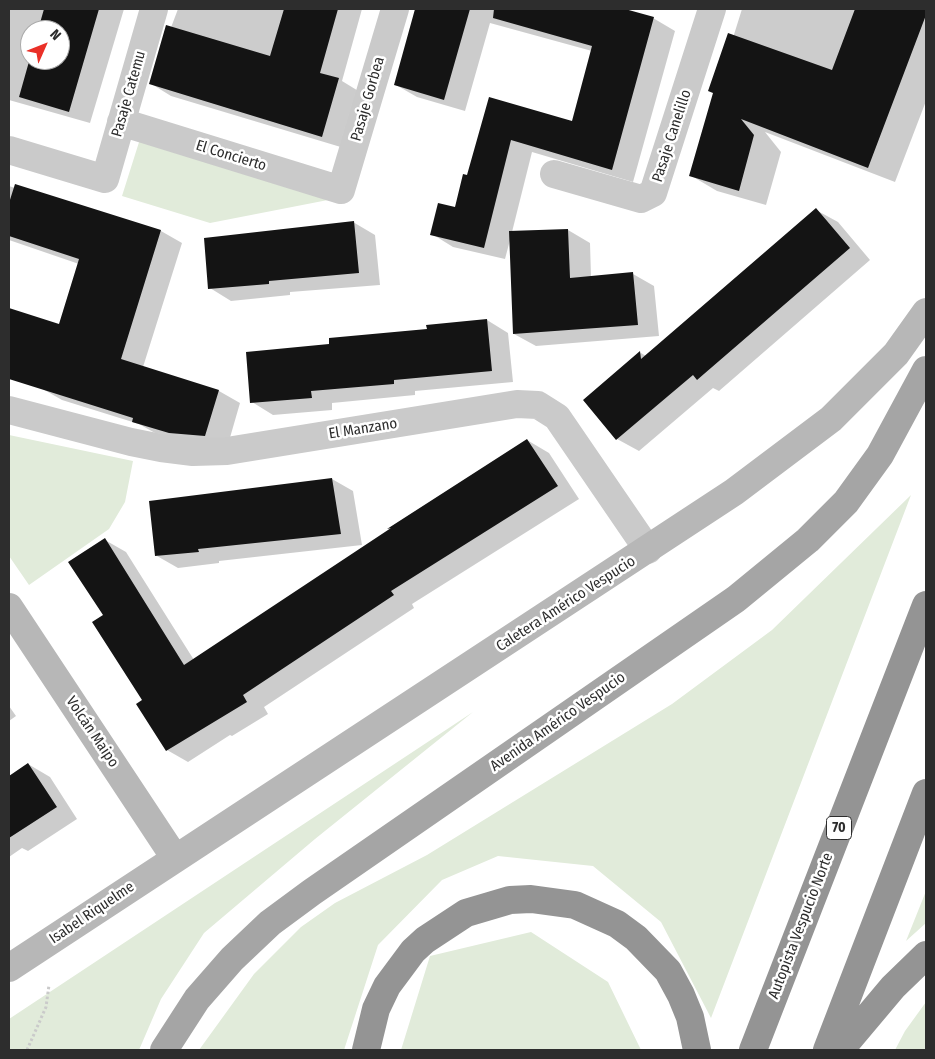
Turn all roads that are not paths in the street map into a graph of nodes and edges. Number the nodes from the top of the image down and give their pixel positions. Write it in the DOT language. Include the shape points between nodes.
graph roads {
  1 [pos="154,9"];
  2 [pos="395,9"];
  3 [pos="712,9"];
  4 [pos="121,122"];
  5 [pos="9,150"];
  6 [pos="554,174"];
  7 [pos="341,190"];
  8 [pos="926,312"];
  9 [pos="926,370"];
  10 [pos="9,410"];
  11 [pos="648,550"];
  12 [pos="926,605"];
  13 [pos="9,607"];
  14 [pos="926,793"];
  15 [pos="175,858"];
  16 [pos="926,955"];
  17 [pos="9,968"];
  18 [pos="164,1050"];
  19 [pos="366,1050"];
  20 [pos="697,1050"];
  21 [pos="753,1050"];
  22 [pos="828,1050"];
  23 [pos="840,1050"];
  1 -- 4 [label="street, Pasaje Catemu"];
  2 -- 7 [label="street, Pasaje Gorbea"];
  3 -- 6 [label="street, Pasaje Canelillo" via="653,193 641,199"];
  4 -- 5 [label="street, Pasaje Catemu" via="105,179"];
  4 -- 7 [label="street, El Concierto"];
  8 -- 11 [label="street, Caletera Américo Vespucio" via="896,354 831,418 758,475"];
  9 -- 18 [label="main road, Avenida Américo Vespucio" via="880,455 846,502 808,540 736,599 270,923 232,959 197,1000"];
  10 -- 11 [label="street, El Manzano" via="138,443 193,452 227,451 517,404 538,405 557,417"];
  11 -- 15 [label="street, Caletera Américo Vespucio"];
  12 -- 21 [label="highway, Autopista Vespucio Norte / 70"];
  13 -- 15 [label="street, Volcán Maipo"];
  14 -- 22 [label="highway"];
  15 -- 17 [label="street, Isabel Riquelme"];
  16 -- 23 [label="highway" via="887,994"];
  19 -- 20 [label="highway" via="376,1009 387,986 425,940 466,913 496,903 531,899 575,905 617,924 636,938 668,971 690,1017"];
}
